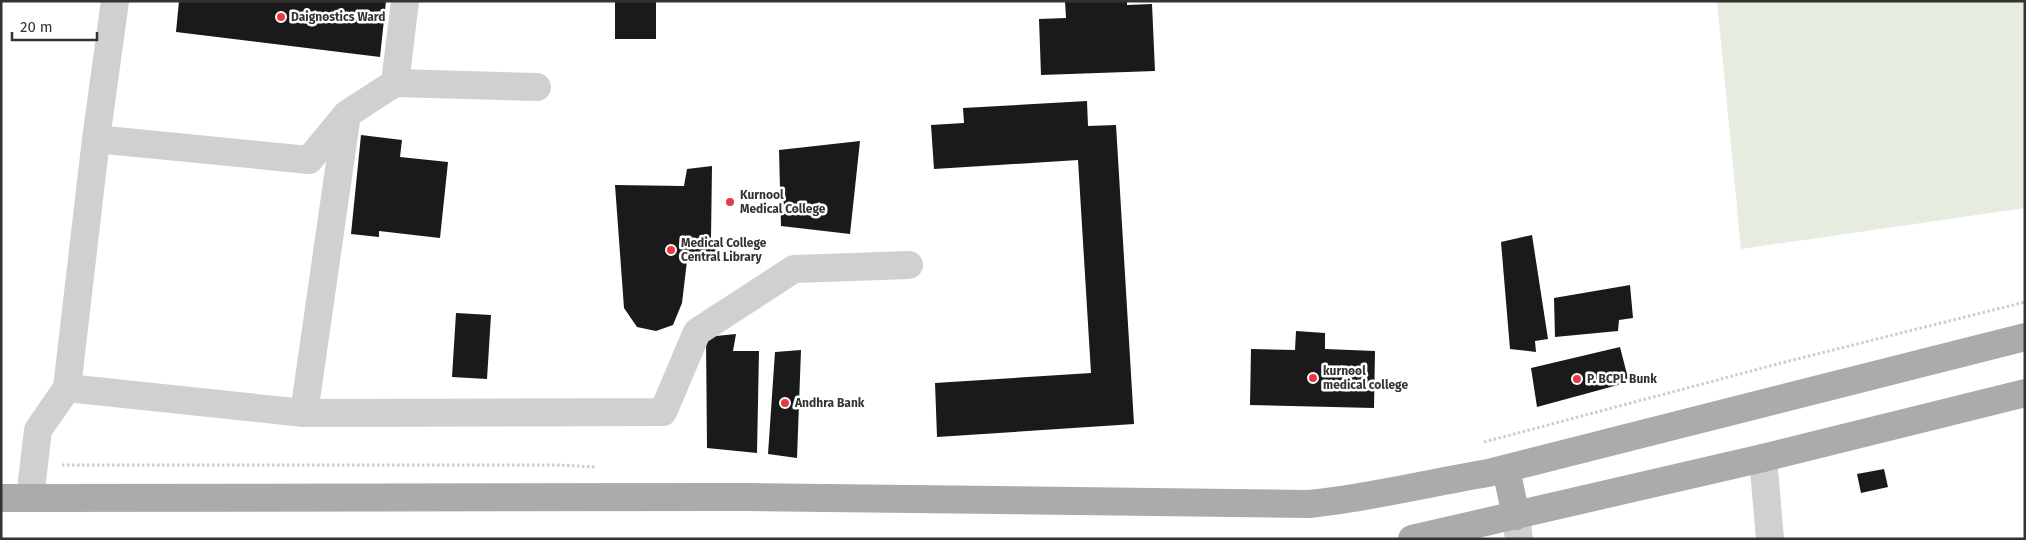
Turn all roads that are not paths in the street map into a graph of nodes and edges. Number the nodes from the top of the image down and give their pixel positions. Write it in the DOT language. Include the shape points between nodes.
graph roads {
  1 [pos="115,1"];
  2 [pos="405,1"];
  3 [pos="395,84"];
  4 [pos="537,87"];
  5 [pos="347,114"];
  6 [pos="96,139"];
  7 [pos="909,265"];
  8 [pos="2025,337"];
  9 [pos="67,388"];
  10 [pos="2025,393"];
  11 [pos="304,413"];
  12 [pos="1763,458"];
  13 [pos="1506,469"];
  14 [pos="1,498"];
  15 [pos="30,498"];
  16 [pos="1517,527"];
  17 [pos="1412,539"];
  18 [pos="1770,539"];
  1 -- 6 [label="street"];
  2 -- 3 [label="street"];
  3 -- 4 [label="street"];
  3 -- 5 [label="street"];
  5 -- 6 [label="street" via="309,160"];
  5 -- 11 [label="street"];
  6 -- 9 [label="street"];
  7 -- 11 [label="street" via="794,269 698,332 663,412"];
  8 -- 13 [label="main road"];
  9 -- 11 [label="street"];
  9 -- 15 [label="street" via="38,430"];
  10 -- 12 [label="main road"];
  12 -- 16 [label="main road"];
  12 -- 18 [label="street"];
  13 -- 15 [label="main road" via="1353,500 1308,504 748,497"];
  13 -- 16 [label="main road"];
  14 -- 15 [label="main road"];
  16 -- 17 [label="main road"];
}
